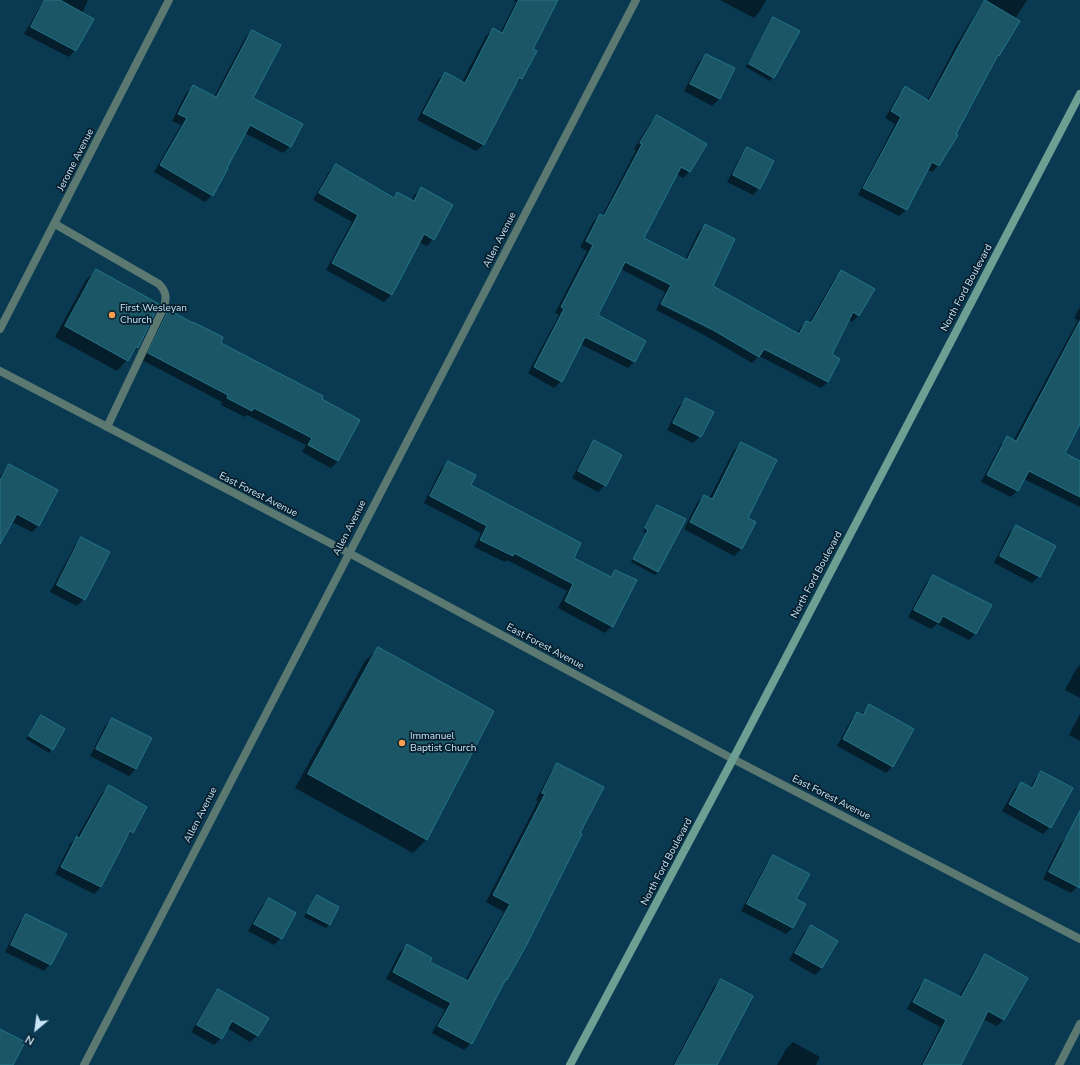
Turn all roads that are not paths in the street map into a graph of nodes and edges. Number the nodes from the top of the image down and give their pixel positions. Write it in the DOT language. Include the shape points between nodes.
graph roads {
  1 [pos="168,0"];
  2 [pos="636,0"];
  3 [pos="1080,94"];
  4 [pos="55,224"];
  5 [pos="0,329"];
  6 [pos="0,371"];
  7 [pos="106,427"];
  8 [pos="349,553"];
  9 [pos="733,759"];
  10 [pos="1080,939"];
  11 [pos="1080,1024"];
  12 [pos="84,1065"];
  13 [pos="570,1065"];
  14 [pos="1059,1065"];
  1 -- 4 [label="street, Jerome Avenue"];
  2 -- 8 [label="street, Allen Avenue"];
  3 -- 9 [label="main road, North Ford Boulevard"];
  4 -- 5 [label="street, Jerome Avenue"];
  4 -- 7 [label="street" via="159,284 165,290 164,307"];
  6 -- 7 [label="street, East Forest Avenue"];
  7 -- 8 [label="street, East Forest Avenue"];
  8 -- 9 [label="street, East Forest Avenue"];
  8 -- 12 [label="street, Allen Avenue"];
  9 -- 10 [label="street, East Forest Avenue"];
  9 -- 13 [label="main road, North Ford Boulevard"];
  11 -- 14 [label="street"];
}
